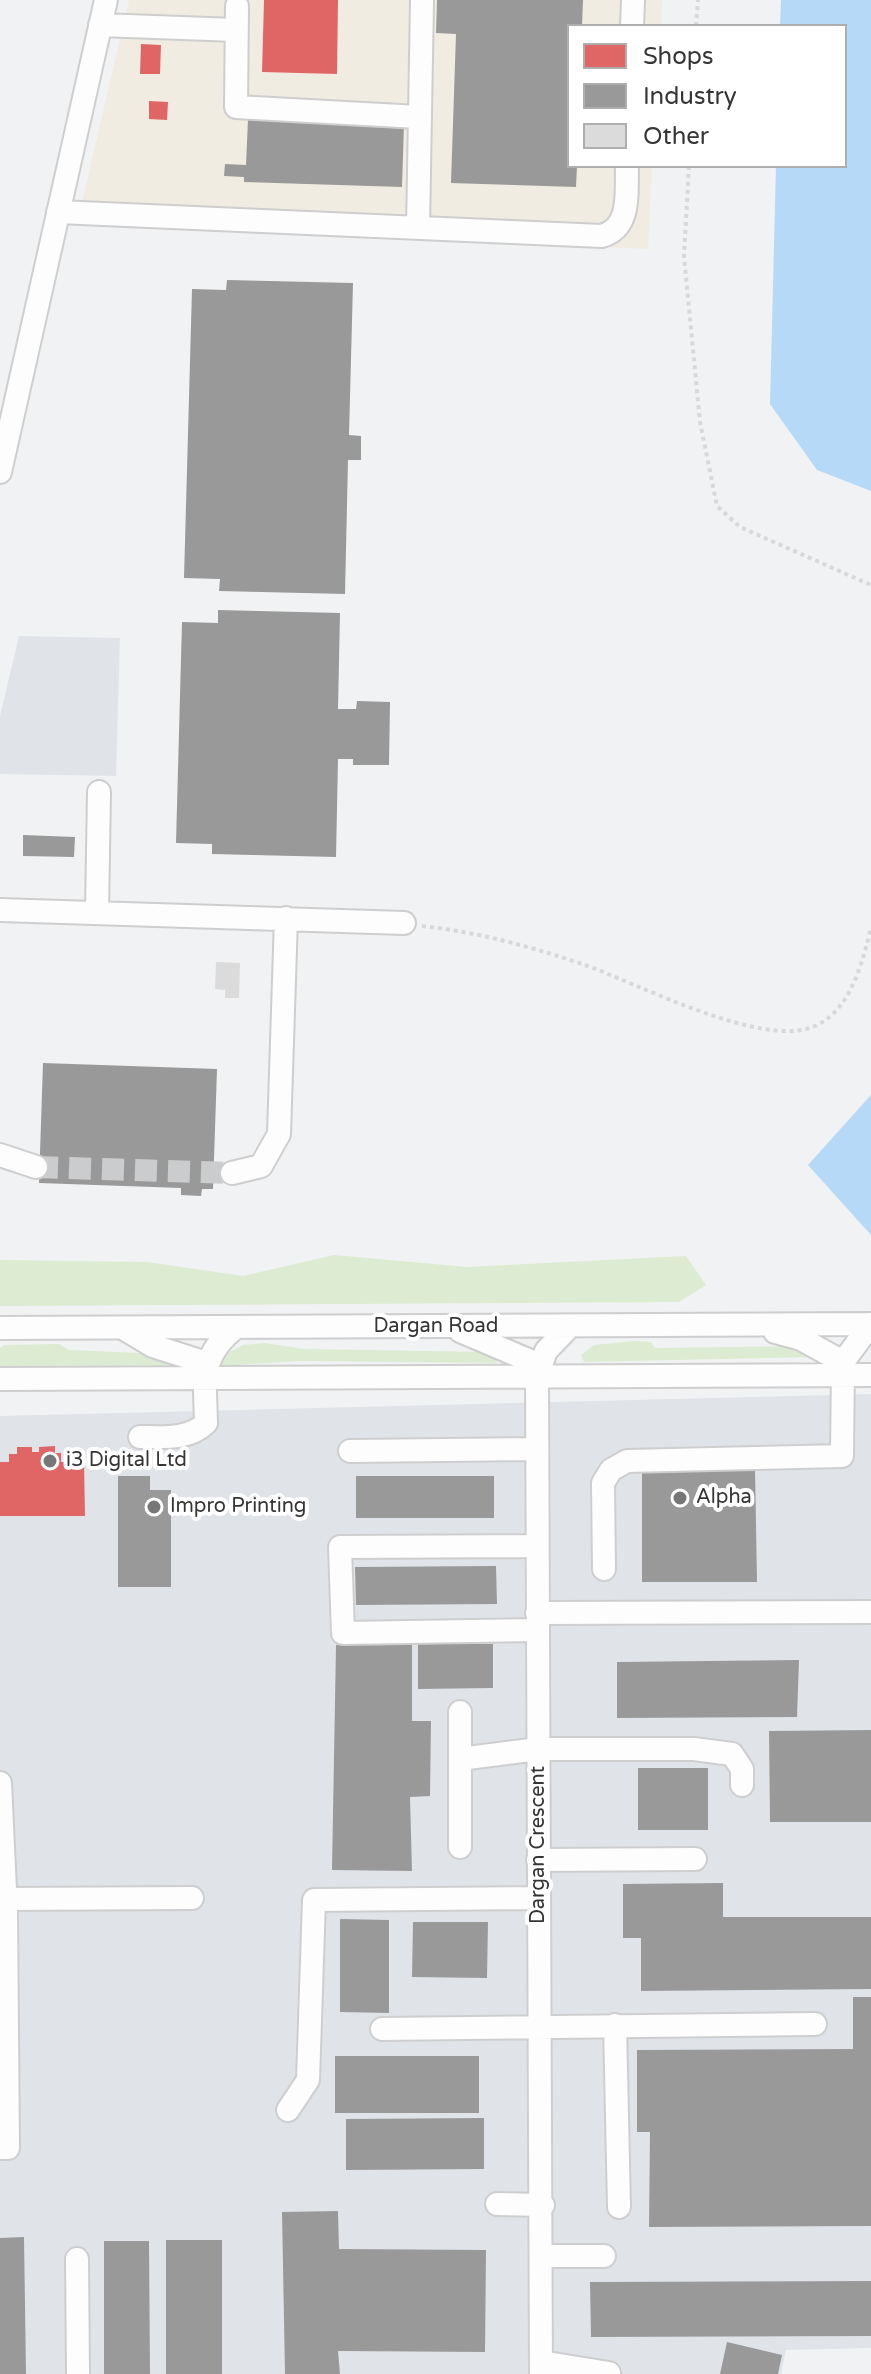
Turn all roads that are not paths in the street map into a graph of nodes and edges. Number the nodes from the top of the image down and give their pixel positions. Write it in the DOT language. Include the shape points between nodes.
graph roads {
  1 [pos="106,0"];
  2 [pos="422,0"];
  3 [pos="633,0"];
  4 [pos="237,6"];
  5 [pos="632,24"];
  6 [pos="100,25"];
  7 [pos="236,41"];
  8 [pos="419,117"];
  9 [pos="627,168"];
  10 [pos="58,212"];
  11 [pos="418,228"];
  12 [pos="0,472"];
  13 [pos="99,792"];
  14 [pos="0,910"];
  15 [pos="97,912"];
  16 [pos="286,918"];
  17 [pos="404,923"];
  18 [pos="0,1155"];
  19 [pos="36,1167"];
  20 [pos="232,1173"];
  21 [pos="871,1324"];
  22 [pos="752,1325"];
  23 [pos="448,1326"];
  24 [pos="570,1326"];
  25 [pos="236,1327"];
  26 [pos="122,1328"];
  27 [pos="3,1331"];
  28 [pos="843,1369"];
  29 [pos="206,1371"];
  30 [pos="538,1371"];
  31 [pos="871,1375"];
  32 [pos="0,1379"];
  33 [pos="140,1437"];
  34 [pos="537,1449"];
  35 [pos="350,1451"];
  36 [pos="537,1546"];
  37 [pos="604,1569"];
  38 [pos="871,1612"];
  39 [pos="537,1621"];
  40 [pos="460,1712"];
  41 [pos="538,1749"];
  42 [pos="460,1759"];
  43 [pos="0,1783"];
  44 [pos="742,1785"];
  45 [pos="460,1847"];
  46 [pos="695,1859"];
  47 [pos="538,1860"];
  48 [pos="192,1898"];
  49 [pos="539,1898"];
  50 [pos="5,1899"];
  51 [pos="815,2024"];
  52 [pos="541,2025"];
  53 [pos="615,2025"];
  54 [pos="382,2029"];
  55 [pos="288,2110"];
  56 [pos="0,2148"];
  57 [pos="497,2204"];
  58 [pos="543,2205"];
  59 [pos="619,2207"];
  60 [pos="542,2256"];
  61 [pos="604,2256"];
  62 [pos="77,2259"];
  63 [pos="541,2368"];
  64 [pos="609,2373"];
  65 [pos="78,2374"];
  1 -- 6 [label="street"];
  2 -- 8 [label="street"];
  3 -- 5 [label="street"];
  4 -- 7 [label="street"];
  6 -- 7 [label="street"];
  6 -- 10 [label="street"];
  7 -- 8 [label="street" via="235,99 242,110"];
  8 -- 11 [label="street"];
  9 -- 11 [label="street" via="624,215 619,227 602,236"];
  10 -- 11 [label="street"];
  10 -- 12 [label="street"];
  13 -- 15 [label="street"];
  14 -- 15 [label="street"];
  15 -- 16 [label="street"];
  16 -- 17 [label="street"];
  16 -- 20 [label="street" via="279,1134 261,1166"];
  18 -- 19 [label="street"];
  21 -- 22 [label="street, Dargan Road"];
  21 -- 28 [label="street"];
  22 -- 24 [label="street, Dargan Road"];
  22 -- 28 [label="street" via="801,1339"];
  23 -- 24 [label="street, Dargan Road"];
  23 -- 25 [label="street, Dargan Road"];
  23 -- 30 [label="street"];
  24 -- 30 [label="street" via="546,1351"];
  25 -- 26 [label="street, Dargan Road"];
  25 -- 29 [label="street" via="222,1338"];
  26 -- 27 [label="street, Dargan Road"];
  26 -- 29 [label="street"];
  28 -- 30 [label="street"];
  28 -- 31 [label="street"];
  28 -- 37 [label="street" via="842,1456 627,1461 611,1470 603,1491"];
  29 -- 30 [label="street"];
  29 -- 32 [label="street"];
  29 -- 33 [label="street" via="206,1423 199,1431"];
  30 -- 34 [label="street, Dargan Crescent"];
  34 -- 35 [label="street"];
  34 -- 36 [label="street, Dargan Crescent"];
  36 -- 39 [label="street, Dargan Crescent"];
  36 -- 39 [label="street" via="340,1547 343,1633"];
  38 -- 39 [label="street"];
  39 -- 41 [label="street, Dargan Crescent"];
  40 -- 42 [label="street"];
  41 -- 42 [label="street"];
  41 -- 44 [label="street" via="694,1749 732,1754 742,1769"];
  41 -- 47 [label="street, Dargan Crescent"];
  42 -- 45 [label="street"];
  43 -- 50 [label="street"];
  46 -- 47 [label="street"];
  47 -- 49 [label="street, Dargan Crescent"];
  48 -- 50 [label="street"];
  49 -- 52 [label="street, Dargan Crescent"];
  49 -- 55 [label="street" via="314,1900 308,2080"];
  50 -- 56 [label="street" via="8,2148"];
  51 -- 53 [label="street"];
  52 -- 53 [label="street"];
  52 -- 54 [label="street"];
  52 -- 58 [label="street, Dargan Crescent"];
  53 -- 59 [label="street"];
  57 -- 58 [label="street"];
  58 -- 60 [label="street, Dargan Crescent"];
  60 -- 61 [label="street"];
  60 -- 63 [label="street, Dargan Crescent"];
  62 -- 65 [label="street"];
  63 -- 64 [label="street"];
}
